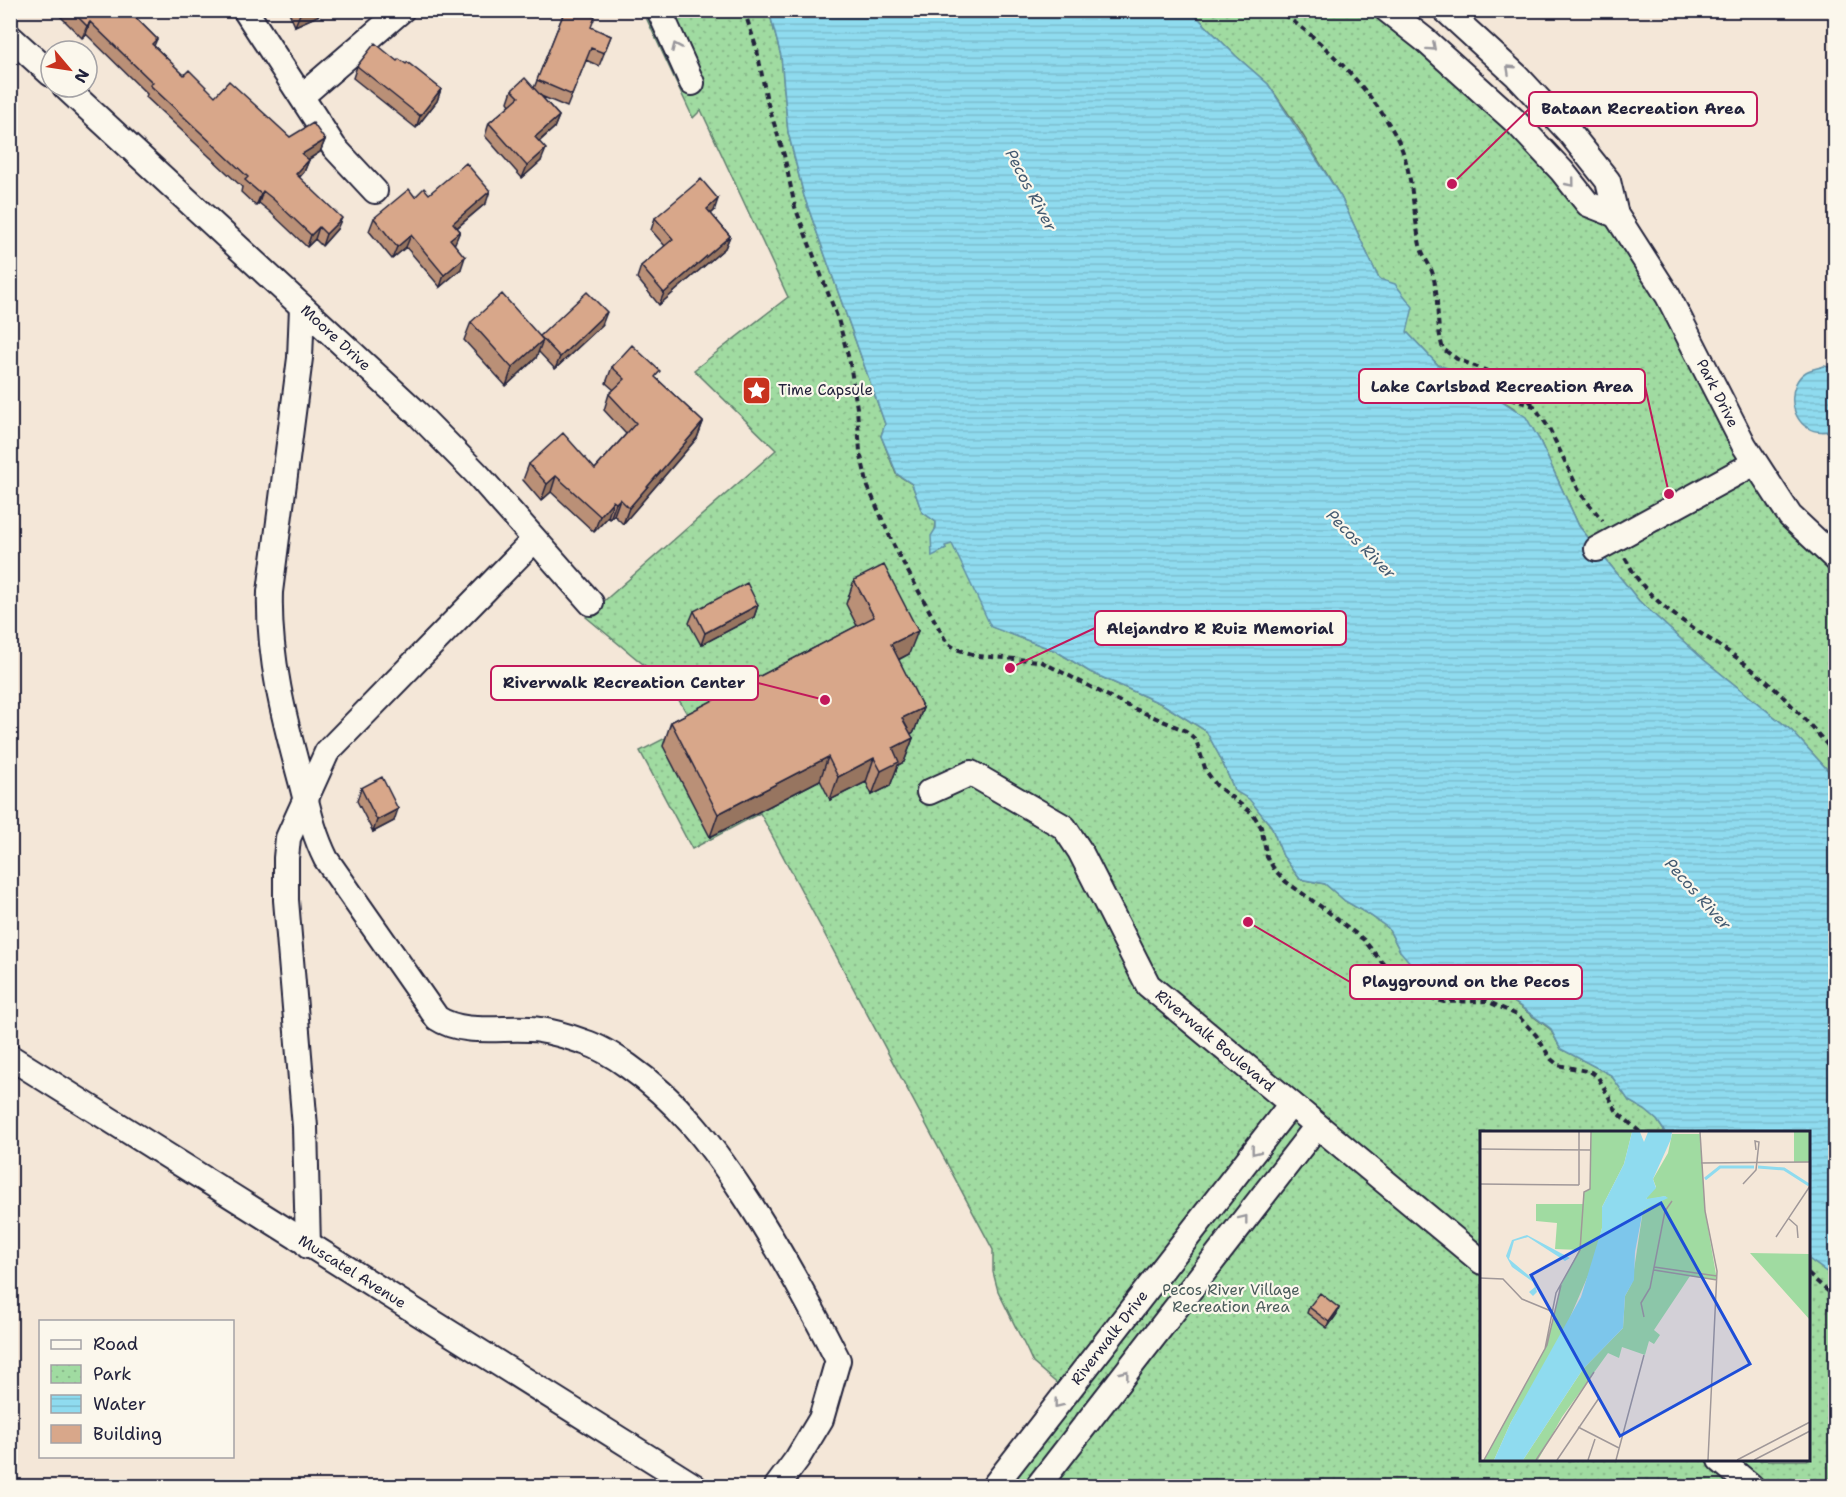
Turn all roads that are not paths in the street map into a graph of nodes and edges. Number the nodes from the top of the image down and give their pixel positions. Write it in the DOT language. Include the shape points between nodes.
graph roads {
  1 [pos="245,10"];
  2 [pos="402,10"];
  3 [pos="659,10"];
  4 [pos="1445,10"];
  5 [pos="1404,15"];
  6 [pos="10,37"];
  7 [pos="39,63"];
  8 [pos="692,83"];
  9 [pos="302,96"];
  10 [pos="78,99"];
  11 [pos="375,191"];
  12 [pos="1616,216"];
  13 [pos="302,307"];
  14 [pos="1755,463"];
  15 [pos="534,540"];
  16 [pos="1606,545"];
  17 [pos="1836,559"];
  18 [pos="591,603"];
  19 [pos="929,792"];
  20 [pos="305,797"];
  21 [pos="10,1057"];
  22 [pos="1291,1104"];
  23 [pos="1317,1126"];
  24 [pos="308,1246"];
  25 [pos="1480,1260"];
  26 [pos="1077,1380"];
  27 [pos="1103,1403"];
  28 [pos="1721,1461"];
  29 [pos="694,1486"];
  30 [pos="777,1486"];
  31 [pos="994,1486"];
  32 [pos="1038,1486"];
  33 [pos="1751,1486"];
  1 -- 9 [label="street"];
  2 -- 9 [label="street"];
  8 -- 3 [label="street, one-way"];
  12 -- 4 [label="street, Park Drive, one-way" via="1608,181 1569,132 1517,76"];
  5 -- 12 [label="street, one-way" via="1516,122 1588,204"];
  6 -- 7 [label="street"];
  9 -- 11 [label="street" via="334,147"];
  10 -- 13 [label="street, Moore Drive"];
  12 -- 14 [label="street, Park Drive" via="1668,296"];
  13 -- 15 [label="street, Moore Drive" via="417,413"];
  13 -- 20 [label="street" via="300,358 269,620 273,661"];
  14 -- 16 [label="street"];
  14 -- 17 [label="street, Park Drive" via="1791,516"];
  15 -- 18 [label="street, Moore Drive"];
  15 -- 20 [label="street" via="327,752"];
  19 -- 22 [label="street, Riverwalk Boulevard" via="971,773 1064,827 1148,985"];
  20 -- 24 [label="street" via="288,838 286,900 305,1127"];
  20 -- 30 [label="street" via="315,837 326,859 437,1018 443,1023 479,1029 539,1029 587,1042 648,1080 673,1102 719,1157 792,1271 838,1360 821,1419"];
  21 -- 24 [label="street, Muscatel Avenue"];
  22 -- 23 [label="street, Riverwalk Boulevard"];
  22 -- 26 [label="street, Riverwalk Drive, one-way"];
  23 -- 25 [label="street, Riverwalk Boulevard"];
  27 -- 23 [label="street, one-way"];
  24 -- 29 [label="street, Muscatel Avenue"];
  26 -- 27 [label="street"];
  26 -- 31 [label="street, Riverwalk Drive, one-way"];
  27 -- 32 [label="street"];
  28 -- 33 [label="street"];
}
